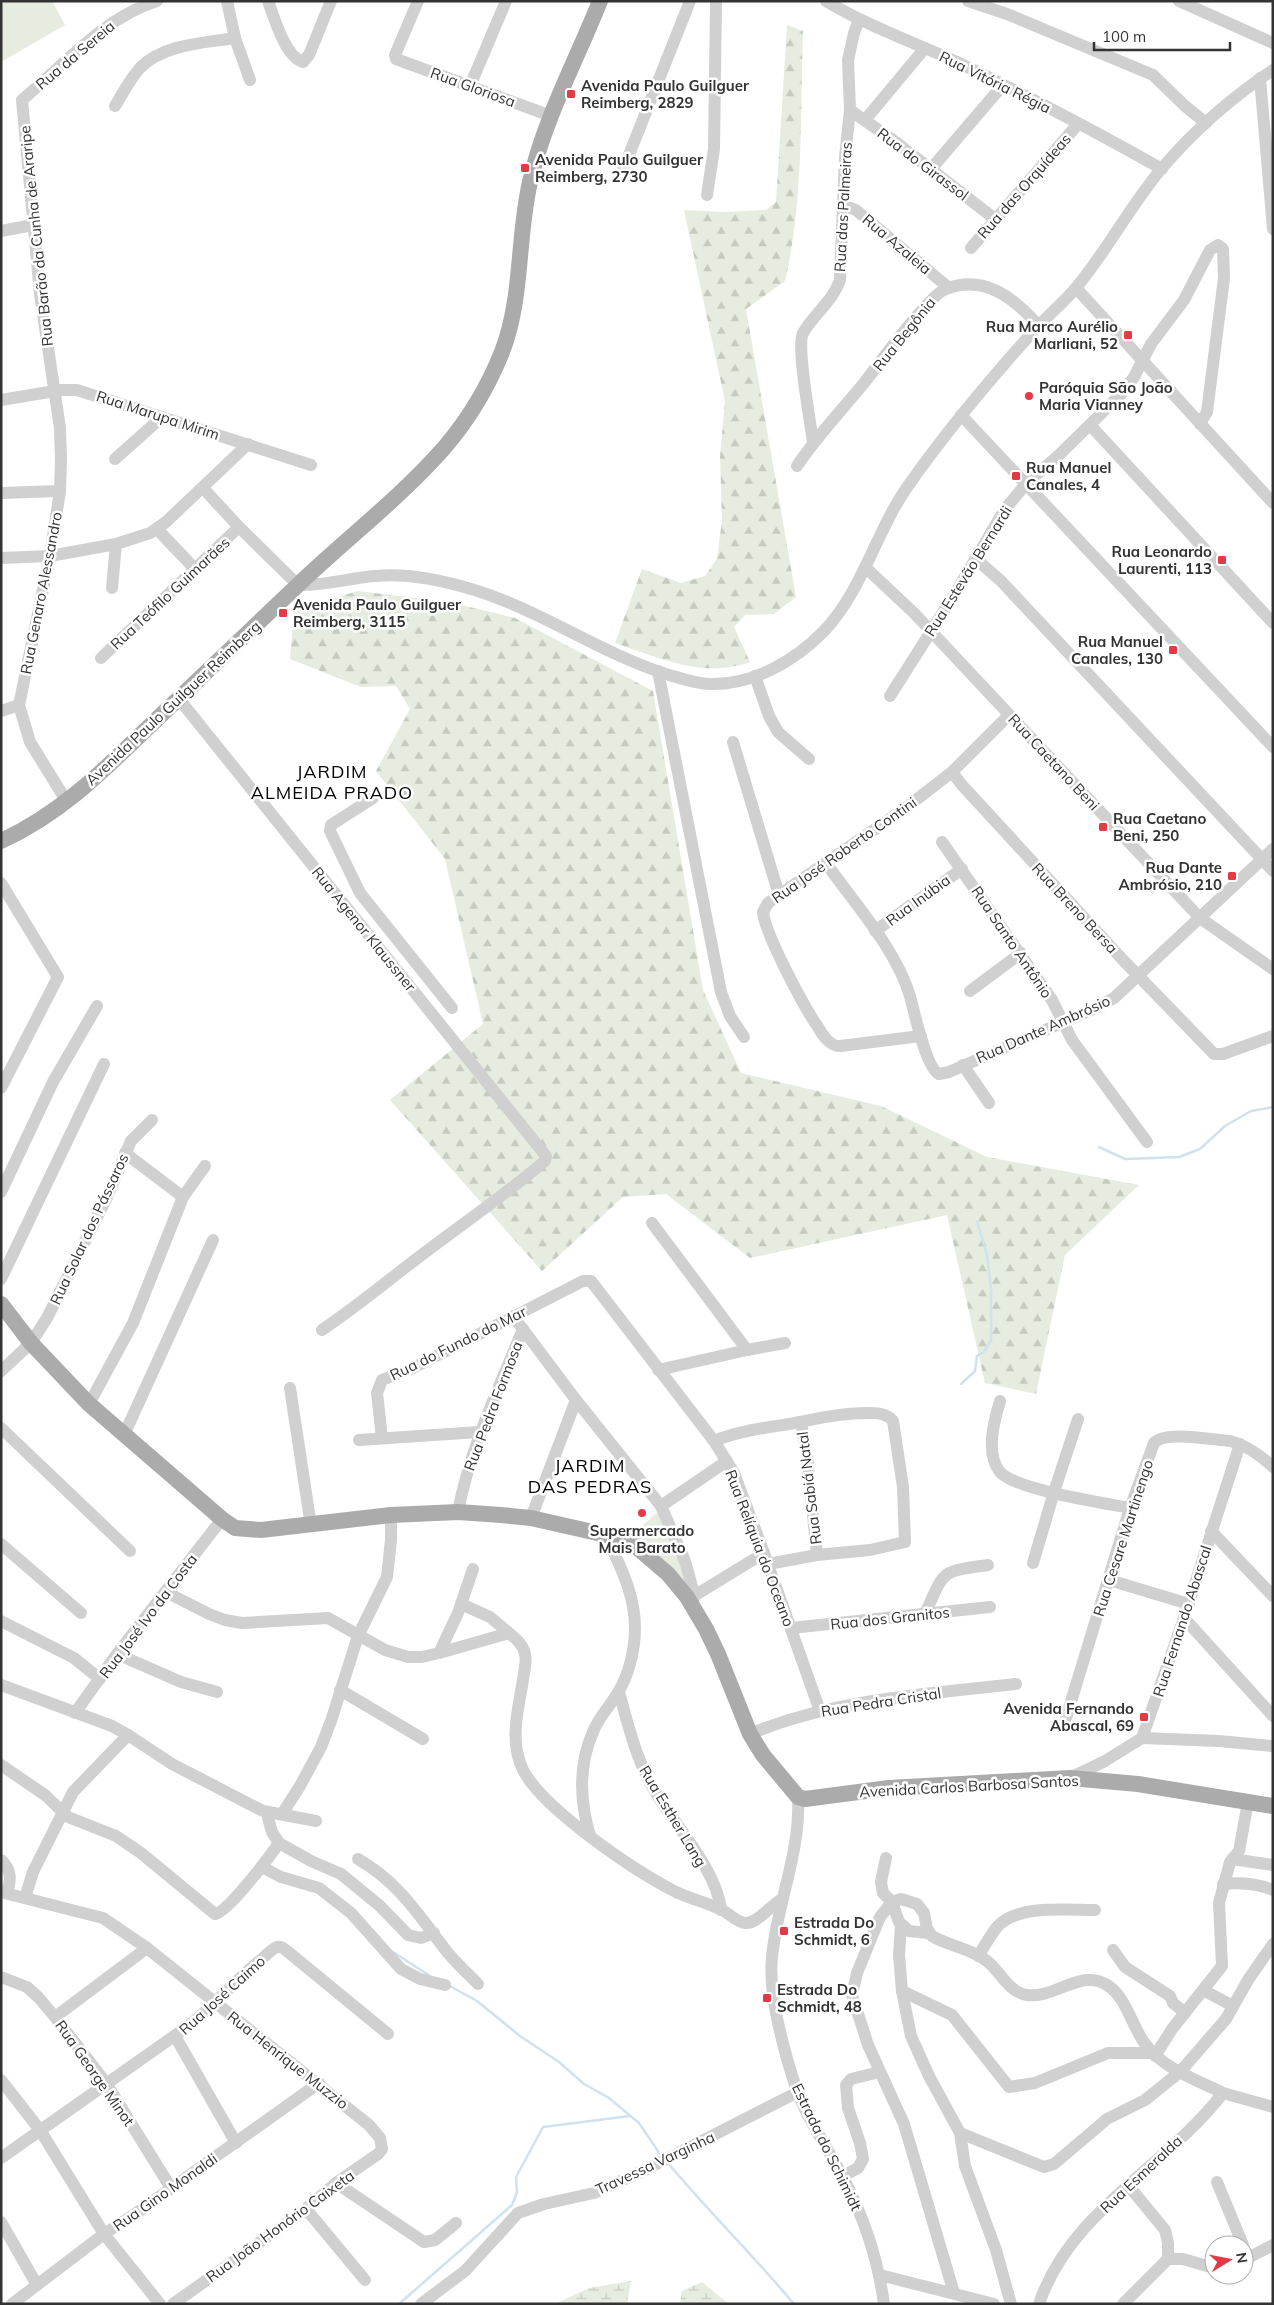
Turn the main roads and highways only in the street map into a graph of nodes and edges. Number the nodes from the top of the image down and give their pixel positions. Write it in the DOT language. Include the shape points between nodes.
graph roads {
  1 [pos="600,1"];
  2 [pos="1,841"];
  3 [pos="1,1304"];
  4 [pos="1273,1806"];
  1 -- 2 [label="main road, Avenida Paulo Guilguer Reimberg" via="540,146 523,213 513,315 502,350 467,419 412,481 67,802 28,828"];
  3 -- 4 [label="main road, Avenida Carlos Barbosa Santos" via="31,1343 89,1404 235,1528 311,1526 391,1515 458,1512 531,1518 606,1535 634,1545 693,1601 750,1734 801,1803 889,1788 1081,1775"];
}
